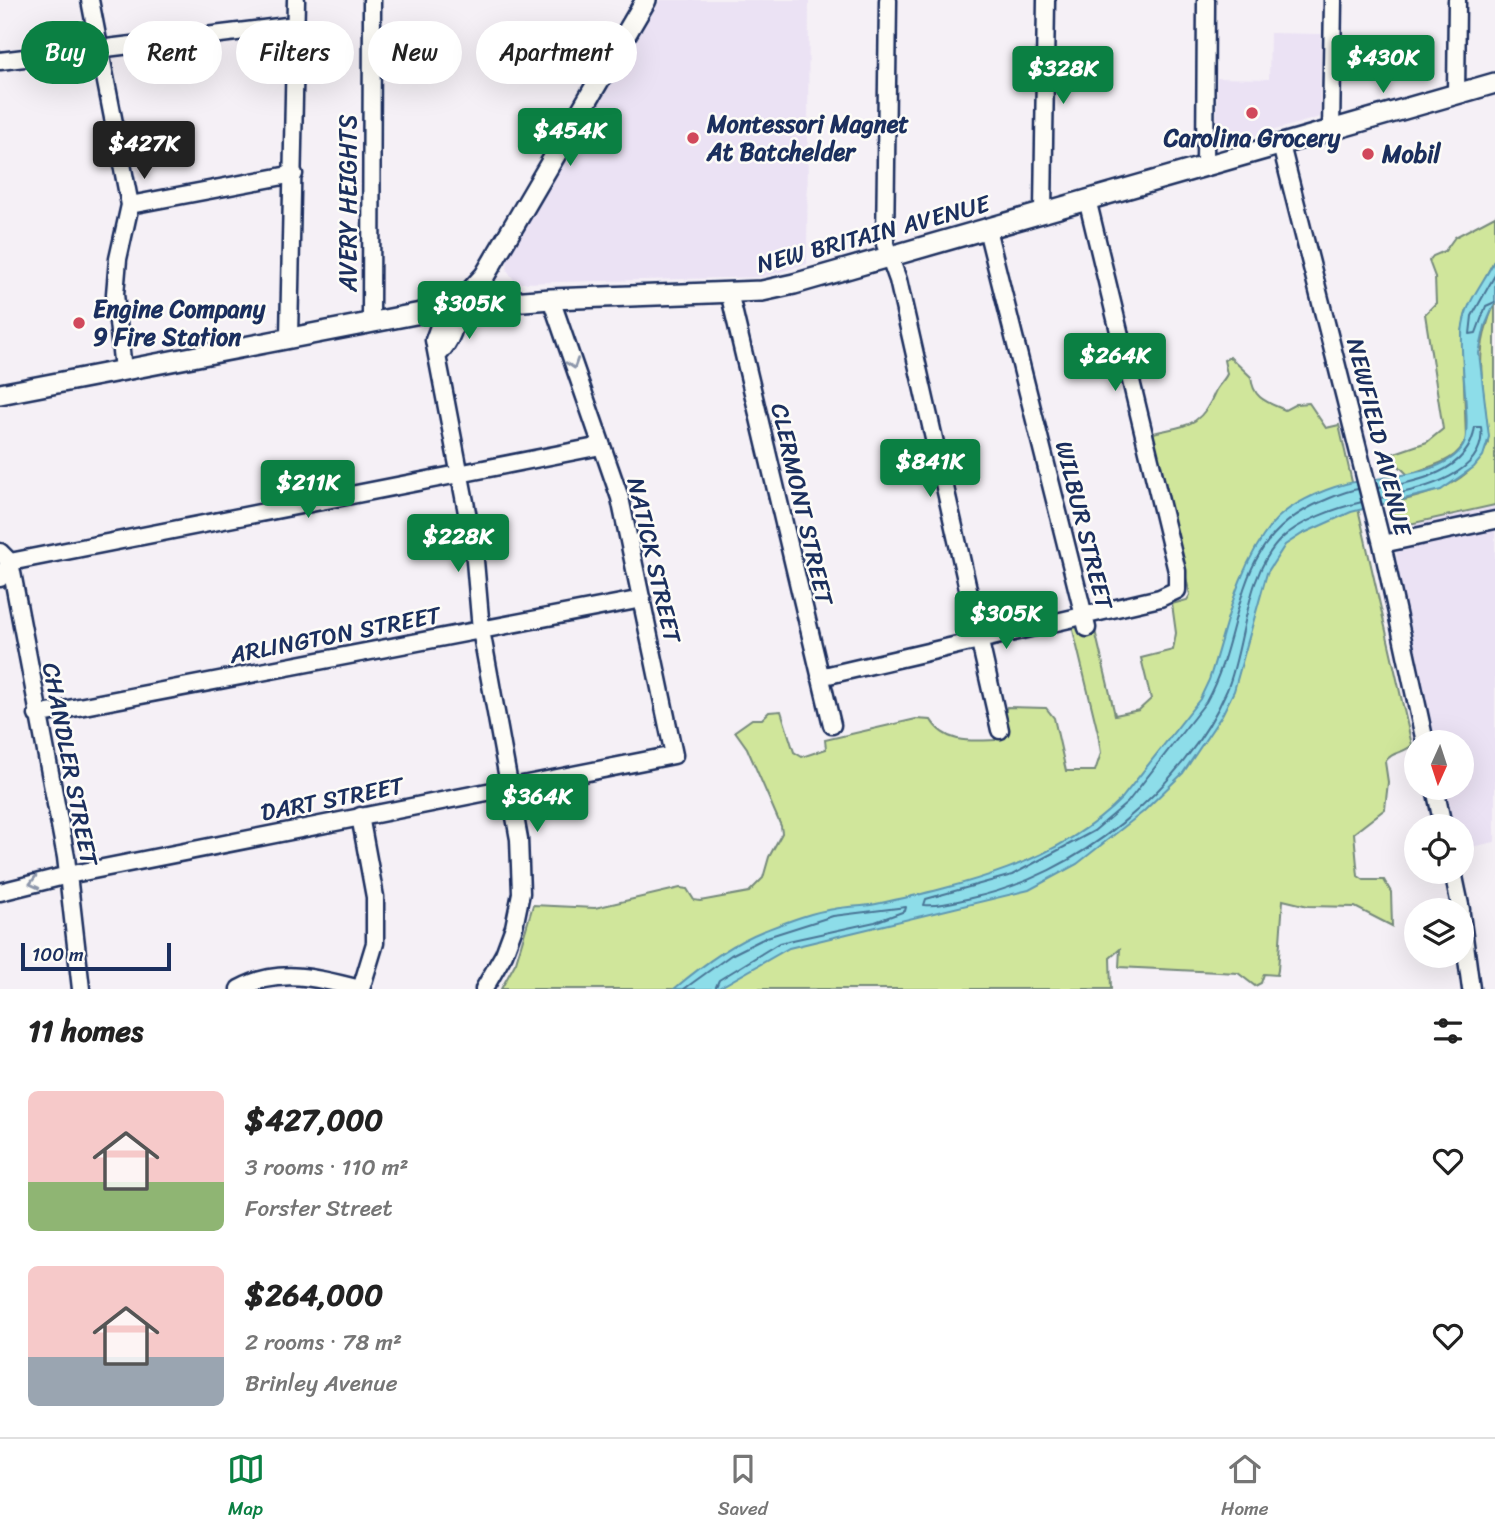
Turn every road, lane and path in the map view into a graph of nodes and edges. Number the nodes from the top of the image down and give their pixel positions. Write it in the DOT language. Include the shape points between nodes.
graph roads {
  1 [pos="90,0"];
  2 [pos="296,0"];
  3 [pos="372,0"];
  4 [pos="646,0"];
  5 [pos="887,0"];
  6 [pos="1046,0"];
  7 [pos="1206,0"];
  8 [pos="1333,0"];
  9 [pos="1457,0"];
  10 [pos="94,21"];
  11 [pos="295,21"];
  12 [pos="236,33"];
  13 [pos="109,49"];
  14 [pos="21,59"];
  15 [pos="0,61"];
  16 [pos="1495,83"];
  17 [pos="107,84"];
  18 [pos="295,84"];
  19 [pos="1456,95"];
  20 [pos="1331,131"];
  21 [pos="1282,145"];
  22 [pos="1205,167"];
  23 [pos="294,174"];
  24 [pos="1087,200"];
  25 [pos="130,205"];
  26 [pos="1043,212"];
  27 [pos="987,229"];
  28 [pos="889,258"];
  29 [pos="729,292"];
  30 [pos="551,299"];
  31 [pos="457,306"];
  32 [pos="371,321"];
  33 [pos="289,337"];
  34 [pos="123,370"];
  35 [pos="0,394"];
  36 [pos="601,446"];
  37 [pos="460,471"];
  38 [pos="1495,520"];
  39 [pos="1382,544"];
  40 [pos="5,557"];
  41 [pos="0,579"];
  42 [pos="642,600"];
  43 [pos="1085,621"];
  44 [pos="481,630"];
  45 [pos="981,638"];
  46 [pos="820,677"];
  47 [pos="37,715"];
  48 [pos="832,725"];
  49 [pos="1000,730"];
  50 [pos="1422,730"];
  51 [pos="674,755"];
  52 [pos="510,788"];
  53 [pos="360,816"];
  54 [pos="68,875"];
  55 [pos="0,892"];
  56 [pos="1468,968"];
  57 [pos="81,989"];
  58 [pos="239,989"];
  59 [pos="360,989"];
  60 [pos="484,989"];
  61 [pos="1471,989"];
  1 -- 10 [label="street"];
  2 -- 11 [label="street"];
  3 -- 32 [label="street, AVERY HEIGHTS"];
  4 -- 31 [label="main road" via="485,275"];
  5 -- 28 [label="street" via="884,238"];
  6 -- 26 [label="street"];
  7 -- 22 [label="street"];
  8 -- 20 [label="street"];
  9 -- 19 [label="street"];
  12 -- 13 [label="street"];
  14 -- 15 [label="street"];
  16 -- 19 [label="main road, NEW BRITAIN AVENUE"];
  17 -- 25 [label="street"];
  18 -- 23 [label="street"];
  19 -- 20 [label="main road, NEW BRITAIN AVENUE"];
  20 -- 21 [label="main road, NEW BRITAIN AVENUE"];
  21 -- 22 [label="main road, NEW BRITAIN AVENUE"];
  21 -- 39 [label="street, NEWFIELD AVENUE"];
  22 -- 24 [label="main road, NEW BRITAIN AVENUE"];
  23 -- 25 [label="street"];
  23 -- 33 [label="street"];
  24 -- 26 [label="main road, NEW BRITAIN AVENUE"];
  24 -- 43 [label="street" via="1177,571 1177,590"];
  25 -- 34 [label="street" via="115,294"];
  26 -- 27 [label="main road, NEW BRITAIN AVENUE"];
  27 -- 28 [label="main road, NEW BRITAIN AVENUE"];
  27 -- 43 [label="street, WILBUR STREET"];
  28 -- 29 [label="main road, NEW BRITAIN AVENUE" via="794,285"];
  28 -- 45 [label="street" via="898,280"];
  29 -- 30 [label="main road, NEW BRITAIN AVENUE"];
  29 -- 46 [label="street, CLERMONT STREET"];
  30 -- 31 [label="main road, NEW BRITAIN AVENUE"];
  30 -- 36 [label="street, NATICK STREET, one-way"];
  31 -- 32 [label="main road, NEW BRITAIN AVENUE"];
  31 -- 37 [label="street" via="442,318 434,340"];
  32 -- 33 [label="main road, NEW BRITAIN AVENUE"];
  33 -- 34 [label="main road, NEW BRITAIN AVENUE"];
  34 -- 35 [label="main road, NEW BRITAIN AVENUE"];
  36 -- 37 [label="street"];
  36 -- 42 [label="street, NATICK STREET" via="621,498"];
  37 -- 40 [label="street"];
  37 -- 44 [label="street" via="474,549"];
  38 -- 39 [label="street"];
  39 -- 50 [label="street, NEWFIELD AVENUE"];
  40 -- 41 [label="street"];
  40 -- 47 [label="street, CHANDLER STREET"];
  42 -- 44 [label="street, ARLINGTON STREET"];
  42 -- 51 [label="street, NATICK STREET"];
  43 -- 45 [label="street"];
  44 -- 47 [label="street, ARLINGTON STREET"];
  44 -- 52 [label="street"];
  45 -- 46 [label="street"];
  45 -- 49 [label="street"];
  46 -- 48 [label="street, CLERMONT STREET"];
  47 -- 54 [label="street, CHANDLER STREET"];
  51 -- 52 [label="street, DART STREET"];
  52 -- 53 [label="street, DART STREET"];
  52 -- 60 [label="street" via="519,839 521,892 504,954"];
  53 -- 54 [label="street, DART STREET"];
  53 -- 59 [label="street" via="375,897 375,943"];
  54 -- 55 [label="street, DART STREET, one-way"];
  54 -- 57 [label="street, CHANDLER STREET"];
  56 -- 61 [label="street"];
  58 -- 59 [label="street" via="274,976"];
}
